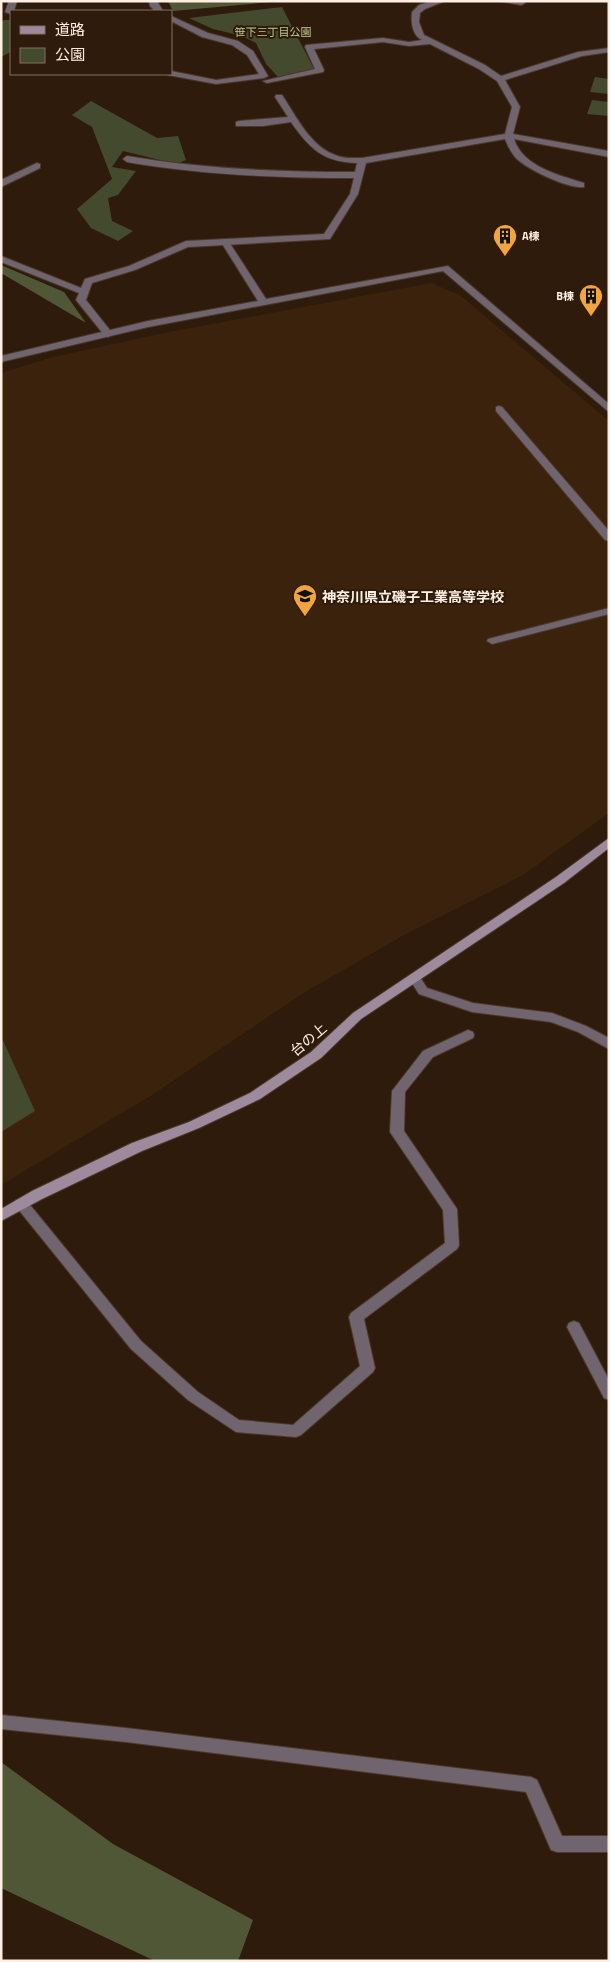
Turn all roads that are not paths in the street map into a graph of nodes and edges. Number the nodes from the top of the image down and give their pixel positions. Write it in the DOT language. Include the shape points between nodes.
graph roads {
  1 [pos="13,1"];
  2 [pos="441,1"];
  3 [pos="502,1"];
  4 [pos="521,3"];
  5 [pos="10,12"];
  6 [pos="172,18"];
  7 [pos="431,41"];
  8 [pos="609,50"];
  9 [pos="172,73"];
  10 [pos="500,79"];
  11 [pos="267,81"];
  12 [pos="279,97"];
  13 [pos="294,118"];
  14 [pos="239,124"];
  15 [pos="509,136"];
  16 [pos="609,154"];
  17 [pos="127,159"];
  18 [pos="362,161"];
  19 [pos="37,166"];
  20 [pos="358,175"];
  21 [pos="1,184"];
  22 [pos="581,185"];
  23 [pos="225,242"];
  24 [pos="1,259"];
  25 [pos="84,292"];
  26 [pos="264,303"];
  27 [pos="108,334"];
  28 [pos="1,359"];
  29 [pos="499,409"];
  30 [pos="609,409"];
  31 [pos="609,538"];
  32 [pos="609,611"];
  33 [pos="492,641"];
  34 [pos="609,842"];
  35 [pos="414,976"];
  36 [pos="468,1035"];
  37 [pos="609,1044"];
  38 [pos="21,1204"];
  39 [pos="1,1216"];
  40 [pos="574,1327"];
  41 [pos="609,1394"];
  42 [pos="1,1722"];
  43 [pos="609,1844"];
  1 -- 5 [label="street"];
  2 -- 7 [label="street" via="416,12 414,22 421,36"];
  3 -- 4 [label="street"];
  6 -- 9 [label="street" via="205,35 235,43 250,53 264,76 216,82"];
  7 -- 10 [label="street"];
  7 -- 11 [label="street" via="409,44 383,40 309,47 320,70"];
  8 -- 10 [label="street" via="581,54"];
  10 -- 15 [label="street" via="516,107"];
  12 -- 13 [label="street"];
  13 -- 14 [label="street"];
  13 -- 18 [label="street" via="318,148 330,156"];
  15 -- 16 [label="street"];
  15 -- 18 [label="street"];
  15 -- 22 [label="street" via="512,150 525,162"];
  17 -- 20 [label="street" via="187,169 283,175"];
  18 -- 20 [label="street"];
  19 -- 21 [label="street"];
  20 -- 23 [label="street" via="354,194 327,237"];
  23 -- 25 [label="street" via="186,244 132,268 88,281"];
  23 -- 26 [label="street"];
  24 -- 25 [label="street"];
  25 -- 27 [label="street" via="81,300"];
  26 -- 27 [label="street"];
  26 -- 30 [label="street" via="445,268"];
  27 -- 28 [label="street"];
  29 -- 31 [label="street"];
  32 -- 33 [label="street"];
  34 -- 35 [label="street, 台の上" via="560,880"];
  35 -- 37 [label="street" via="423,991 472,1007 552,1018"];
  35 -- 38 [label="street, 台の上" via="357,1016 316,1055 254,1096"];
  36 -- 38 [label="street" via="428,1054 399,1090 397,1132 450,1209 452,1245 356,1317 368,1368 296,1430 236,1426 193,1396 136,1345"];
  38 -- 39 [label="street, 台の上"];
  40 -- 41 [label="street"];
  42 -- 43 [label="street" via="531,1785 557,1844"];
}
